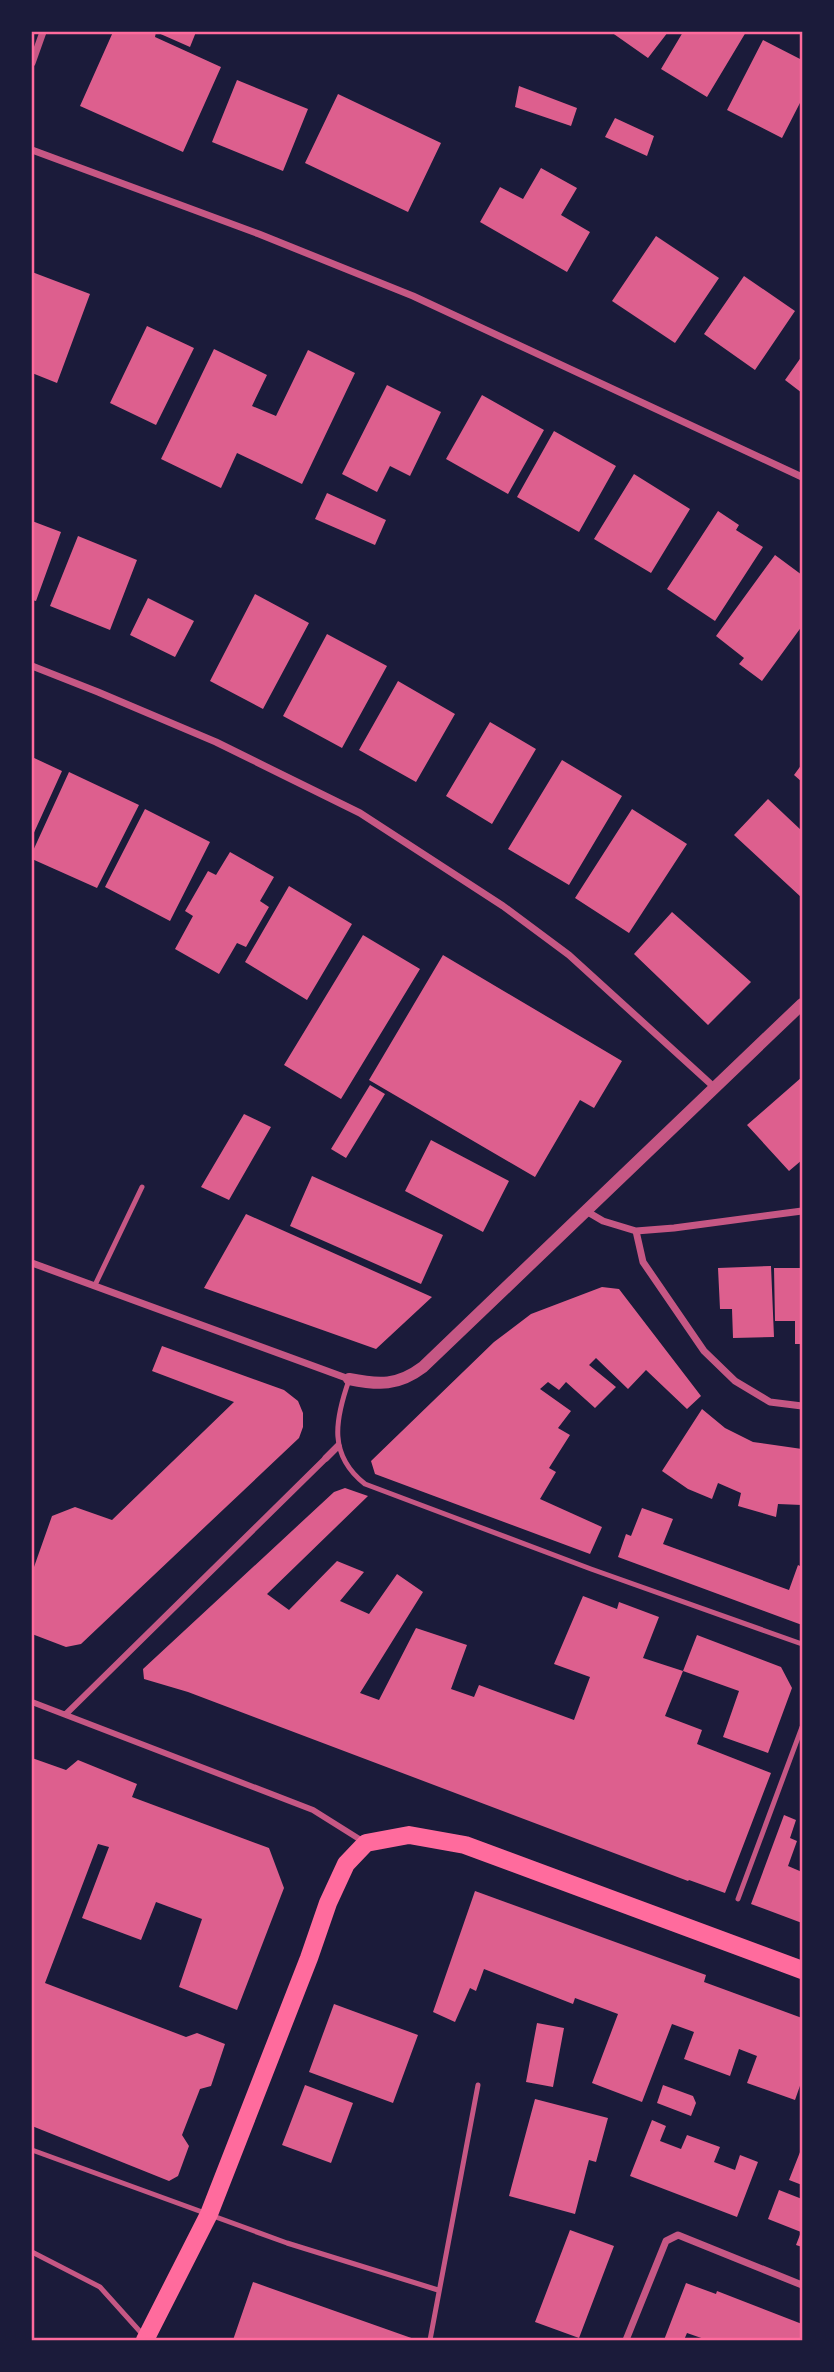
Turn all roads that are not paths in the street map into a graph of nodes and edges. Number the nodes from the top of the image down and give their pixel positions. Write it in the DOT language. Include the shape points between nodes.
graph roads {
  1 [pos="43,32"];
  2 [pos="32,63"];
  3 [pos="32,150"];
  4 [pos="803,477"];
  5 [pos="32,666"];
  6 [pos="803,1004"];
  7 [pos="714,1087"];
  8 [pos="142,1187"];
  9 [pos="586,1211"];
  10 [pos="803,1211"];
  11 [pos="636,1231"];
  12 [pos="32,1263"];
  13 [pos="95,1285"];
  14 [pos="349,1378"];
  15 [pos="803,1406"];
  16 [pos="338,1446"];
  17 [pos="326,1458"];
  18 [pos="803,1644"];
  19 [pos="32,1702"];
  20 [pos="66,1714"];
  21 [pos="803,1727"];
  22 [pos="366,1843"];
  23 [pos="738,1899"];
  24 [pos="803,1970"];
  25 [pos="478,2085"];
  26 [pos="32,2150"];
  27 [pos="209,2214"];
  28 [pos="32,2252"];
  29 [pos="803,2285"];
  30 [pos="438,2290"];
  31 [pos="145,2339"];
  32 [pos="430,2340"];
  33 [pos="626,2340"];
  1 -- 2 [label="street"];
  3 -- 4 [label="street" via="413,296"];
  5 -- 7 [label="street" via="216,742 360,813 569,955"];
  6 -- 7 [label="street"];
  7 -- 9 [label="street"];
  8 -- 13 [label="lane"];
  9 -- 11 [label="street"];
  9 -- 14 [label="street" via="409,1377 373,1384"];
  10 -- 11 [label="street"];
  11 -- 15 [label="street" via="643,1262 704,1351 735,1381 770,1402"];
  12 -- 13 [label="street"];
  13 -- 14 [label="street"];
  14 -- 16 [label="lane" via="341,1404"];
  16 -- 17 [label="street"];
  16 -- 18 [label="lane" via="350,1472 365,1484"];
  17 -- 20 [label="street"];
  19 -- 20 [label="street"];
  20 -- 22 [label="street" via="313,1810"];
  21 -- 23 [label="lane"];
  22 -- 24 [label="main road" via="408,1835 465,1845"];
  22 -- 27 [label="main road" via="346,1864 328,1903"];
  25 -- 30 [label="lane"];
  26 -- 27 [label="lane"];
  27 -- 30 [label="lane"];
  27 -- 31 [label="main road"];
  28 -- 31 [label="lane" via="100,2287"];
  29 -- 33 [label="street" via="678,2235 666,2241"];
  30 -- 32 [label="lane"];
}
